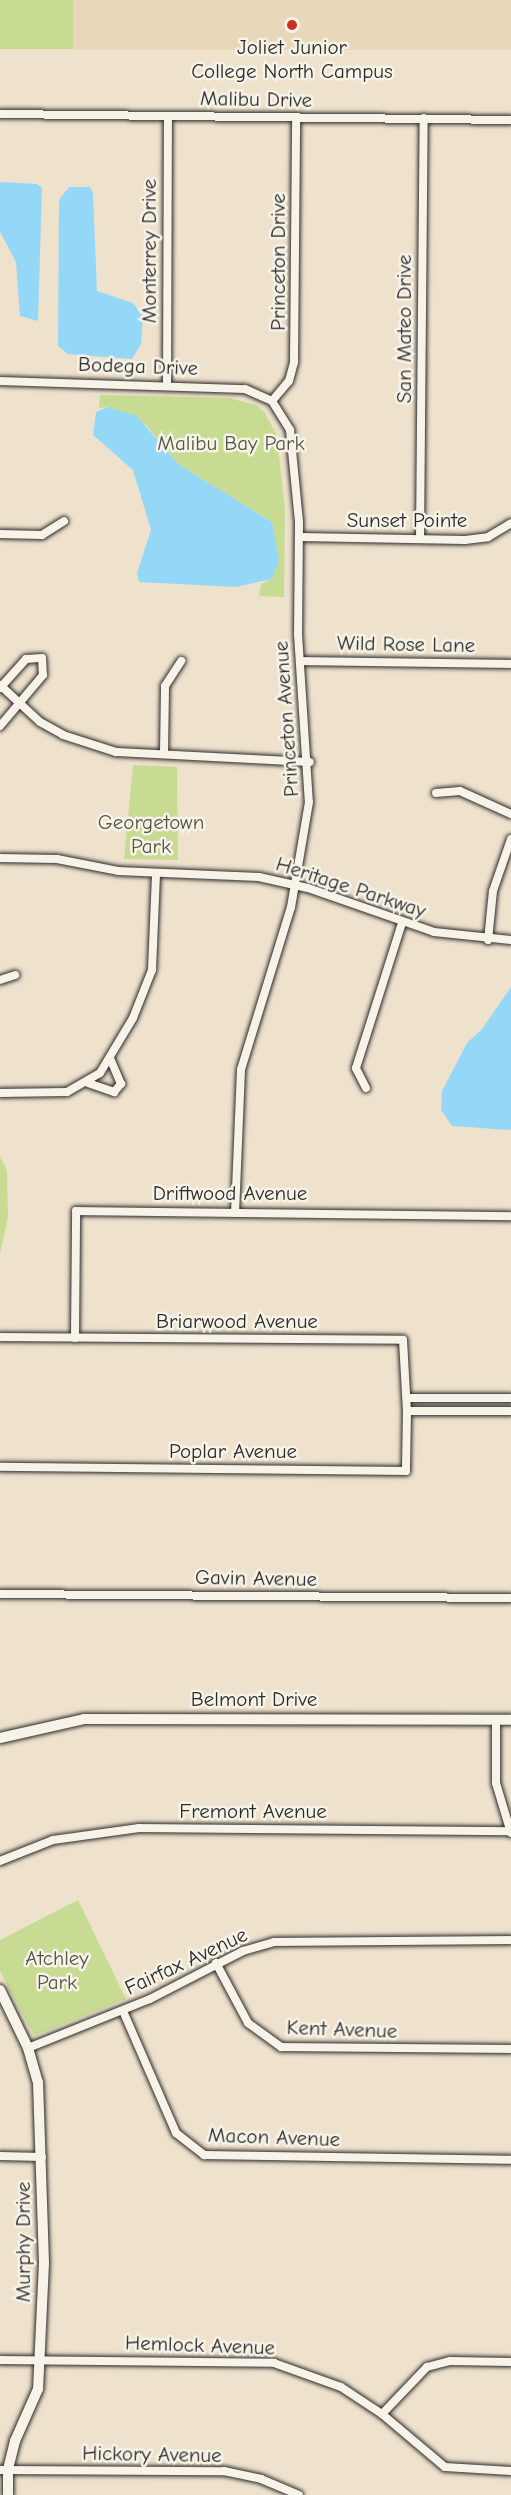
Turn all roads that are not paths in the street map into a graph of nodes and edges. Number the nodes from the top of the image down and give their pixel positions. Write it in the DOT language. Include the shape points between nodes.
graph roads {
  1 [pos="0,114"];
  2 [pos="168,116"];
  3 [pos="296,117"];
  4 [pos="424,118"];
  5 [pos="511,120"];
  6 [pos="0,381"];
  7 [pos="167,386"];
  8 [pos="272,401"];
  9 [pos="64,520"];
  10 [pos="511,523"];
  11 [pos="0,534"];
  12 [pos="300,537"];
  13 [pos="420,539"];
  14 [pos="181,661"];
  15 [pos="300,661"];
  16 [pos="511,664"];
  17 [pos="0,686"];
  18 [pos="20,704"];
  19 [pos="0,726"];
  20 [pos="164,753"];
  21 [pos="310,762"];
  22 [pos="436,793"];
  23 [pos="511,814"];
  24 [pos="511,838"];
  25 [pos="0,858"];
  26 [pos="156,873"];
  27 [pos="296,885"];
  28 [pos="402,923"];
  29 [pos="488,940"];
  30 [pos="511,940"];
  31 [pos="15,975"];
  32 [pos="0,980"];
  33 [pos="110,1059"];
  34 [pos="88,1083"];
  35 [pos="366,1088"];
  36 [pos="0,1093"];
  37 [pos="235,1211"];
  38 [pos="511,1216"];
  39 [pos="0,1337"];
  40 [pos="75,1338"];
  41 [pos="407,1398"];
  42 [pos="511,1398"];
  43 [pos="407,1411"];
  44 [pos="511,1411"];
  45 [pos="0,1467"];
  46 [pos="0,1594"];
  47 [pos="511,1598"];
  48 [pos="495,1719"];
  49 [pos="511,1720"];
  50 [pos="0,1738"];
  51 [pos="511,1832"];
  52 [pos="0,1861"];
  53 [pos="511,1940"];
  54 [pos="216,1963"];
  55 [pos="0,1990"];
  56 [pos="10,2010"];
  57 [pos="123,2011"];
  58 [pos="0,2015"];
  59 [pos="28,2048"];
  60 [pos="511,2049"];
  61 [pos="0,2156"];
  62 [pos="42,2157"];
  63 [pos="511,2160"];
  64 [pos="0,2360"];
  65 [pos="42,2360"];
  66 [pos="511,2362"];
  67 [pos="382,2414"];
  68 [pos="4,2470"];
  69 [pos="511,2471"];
  70 [pos="8,2495"];
  71 [pos="299,2495"];
  1 -- 2 [label="street, Malibu Drive"];
  2 -- 3 [label="street, Malibu Drive"];
  2 -- 7 [label="street, Monterrey Drive"];
  3 -- 4 [label="street, Malibu Drive"];
  3 -- 8 [label="street, Princeton Drive" via="294,362 289,381"];
  4 -- 5 [label="street, Malibu Drive"];
  4 -- 13 [label="street, San Mateo Drive"];
  6 -- 7 [label="street, Bodega Drive"];
  7 -- 8 [label="street, Bodega Drive" via="245,389"];
  8 -- 12 [label="street, Princeton Avenue" via="286,419 292,437"];
  9 -- 11 [label="street" via="42,535"];
  10 -- 13 [label="street, Sunset Pointe" via="488,537"];
  12 -- 13 [label="street, Sunset Pointe"];
  12 -- 15 [label="street, Princeton Avenue"];
  14 -- 20 [label="street" via="165,686"];
  15 -- 16 [label="street, Wild Rose Lane"];
  15 -- 21 [label="street, Princeton Avenue"];
  17 -- 18 [label="street"];
  17 -- 18 [label="street" via="26,659 42,658 43,675"];
  18 -- 19 [label="street"];
  18 -- 20 [label="street" via="40,722 86,744 116,752"];
  20 -- 21 [label="street"];
  21 -- 27 [label="street, Princeton Avenue" via="308,822"];
  22 -- 23 [label="street" via="460,791"];
  24 -- 29 [label="street" via="493,891"];
  25 -- 26 [label="street, Heritage Parkway" via="57,859"];
  26 -- 27 [label="street, Heritage Parkway" via="229,873"];
  26 -- 33 [label="street" via="152,970"];
  27 -- 28 [label="street, Heritage Parkway"];
  27 -- 37 [label="street, Princeton Avenue" via="241,1070"];
  28 -- 29 [label="street, Heritage Parkway"];
  28 -- 35 [label="street" via="356,1068"];
  29 -- 30 [label="street, Heritage Parkway"];
  31 -- 32 [label="street"];
  33 -- 34 [label="street"];
  33 -- 34 [label="street" via="121,1084 114,1092"];
  34 -- 36 [label="street" via="57,1093"];
  37 -- 38 [label="street, Driftwood Avenue"];
  37 -- 40 [label="street, Driftwood Avenue" via="76,1211"];
  39 -- 40 [label="street, Briarwood Avenue"];
  40 -- 41 [label="street, Briarwood Avenue" via="403,1340"];
  41 -- 42 [label="street"];
  41 -- 43 [label="street, Briarwood Avenue"];
  43 -- 44 [label="street"];
  43 -- 45 [label="street, Poplar Avenue" via="406,1471"];
  46 -- 47 [label="street, Gavin Avenue"];
  48 -- 49 [label="street, Belmont Drive"];
  48 -- 50 [label="street, Belmont Drive" via="84,1719"];
  48 -- 51 [label="street" via="496,1783"];
  51 -- 52 [label="street, Fremont Avenue" via="131,1829 53,1840"];
  53 -- 54 [label="street, Fairfax Avenue" via="291,1940 259,1945"];
  54 -- 57 [label="street, Fairfax Avenue"];
  54 -- 60 [label="street, Kent Avenue" via="248,2023 281,2047"];
  55 -- 56 [label="street, Murphy Drive"];
  56 -- 58 [label="street"];
  56 -- 59 [label="street, Murphy Drive"];
  57 -- 59 [label="street, Fairfax Avenue"];
  57 -- 63 [label="street, Macon Avenue" via="177,2133 204,2155"];
  59 -- 62 [label="street, Murphy Drive" via="38,2082"];
  61 -- 62 [label="street"];
  62 -- 65 [label="street, Murphy Drive"];
  64 -- 65 [label="street, Hemlock Avenue"];
  65 -- 67 [label="street, Hemlock Avenue" via="274,2363 309,2373"];
  65 -- 68 [label="street, Murphy Drive" via="38,2389"];
  66 -- 67 [label="street" via="450,2361 427,2367"];
  67 -- 69 [label="street, Hemlock Avenue" via="445,2467"];
  68 -- 70 [label="street, Murphy Drive"];
  68 -- 71 [label="street, Hickory Avenue" via="224,2471 261,2479"];
}
